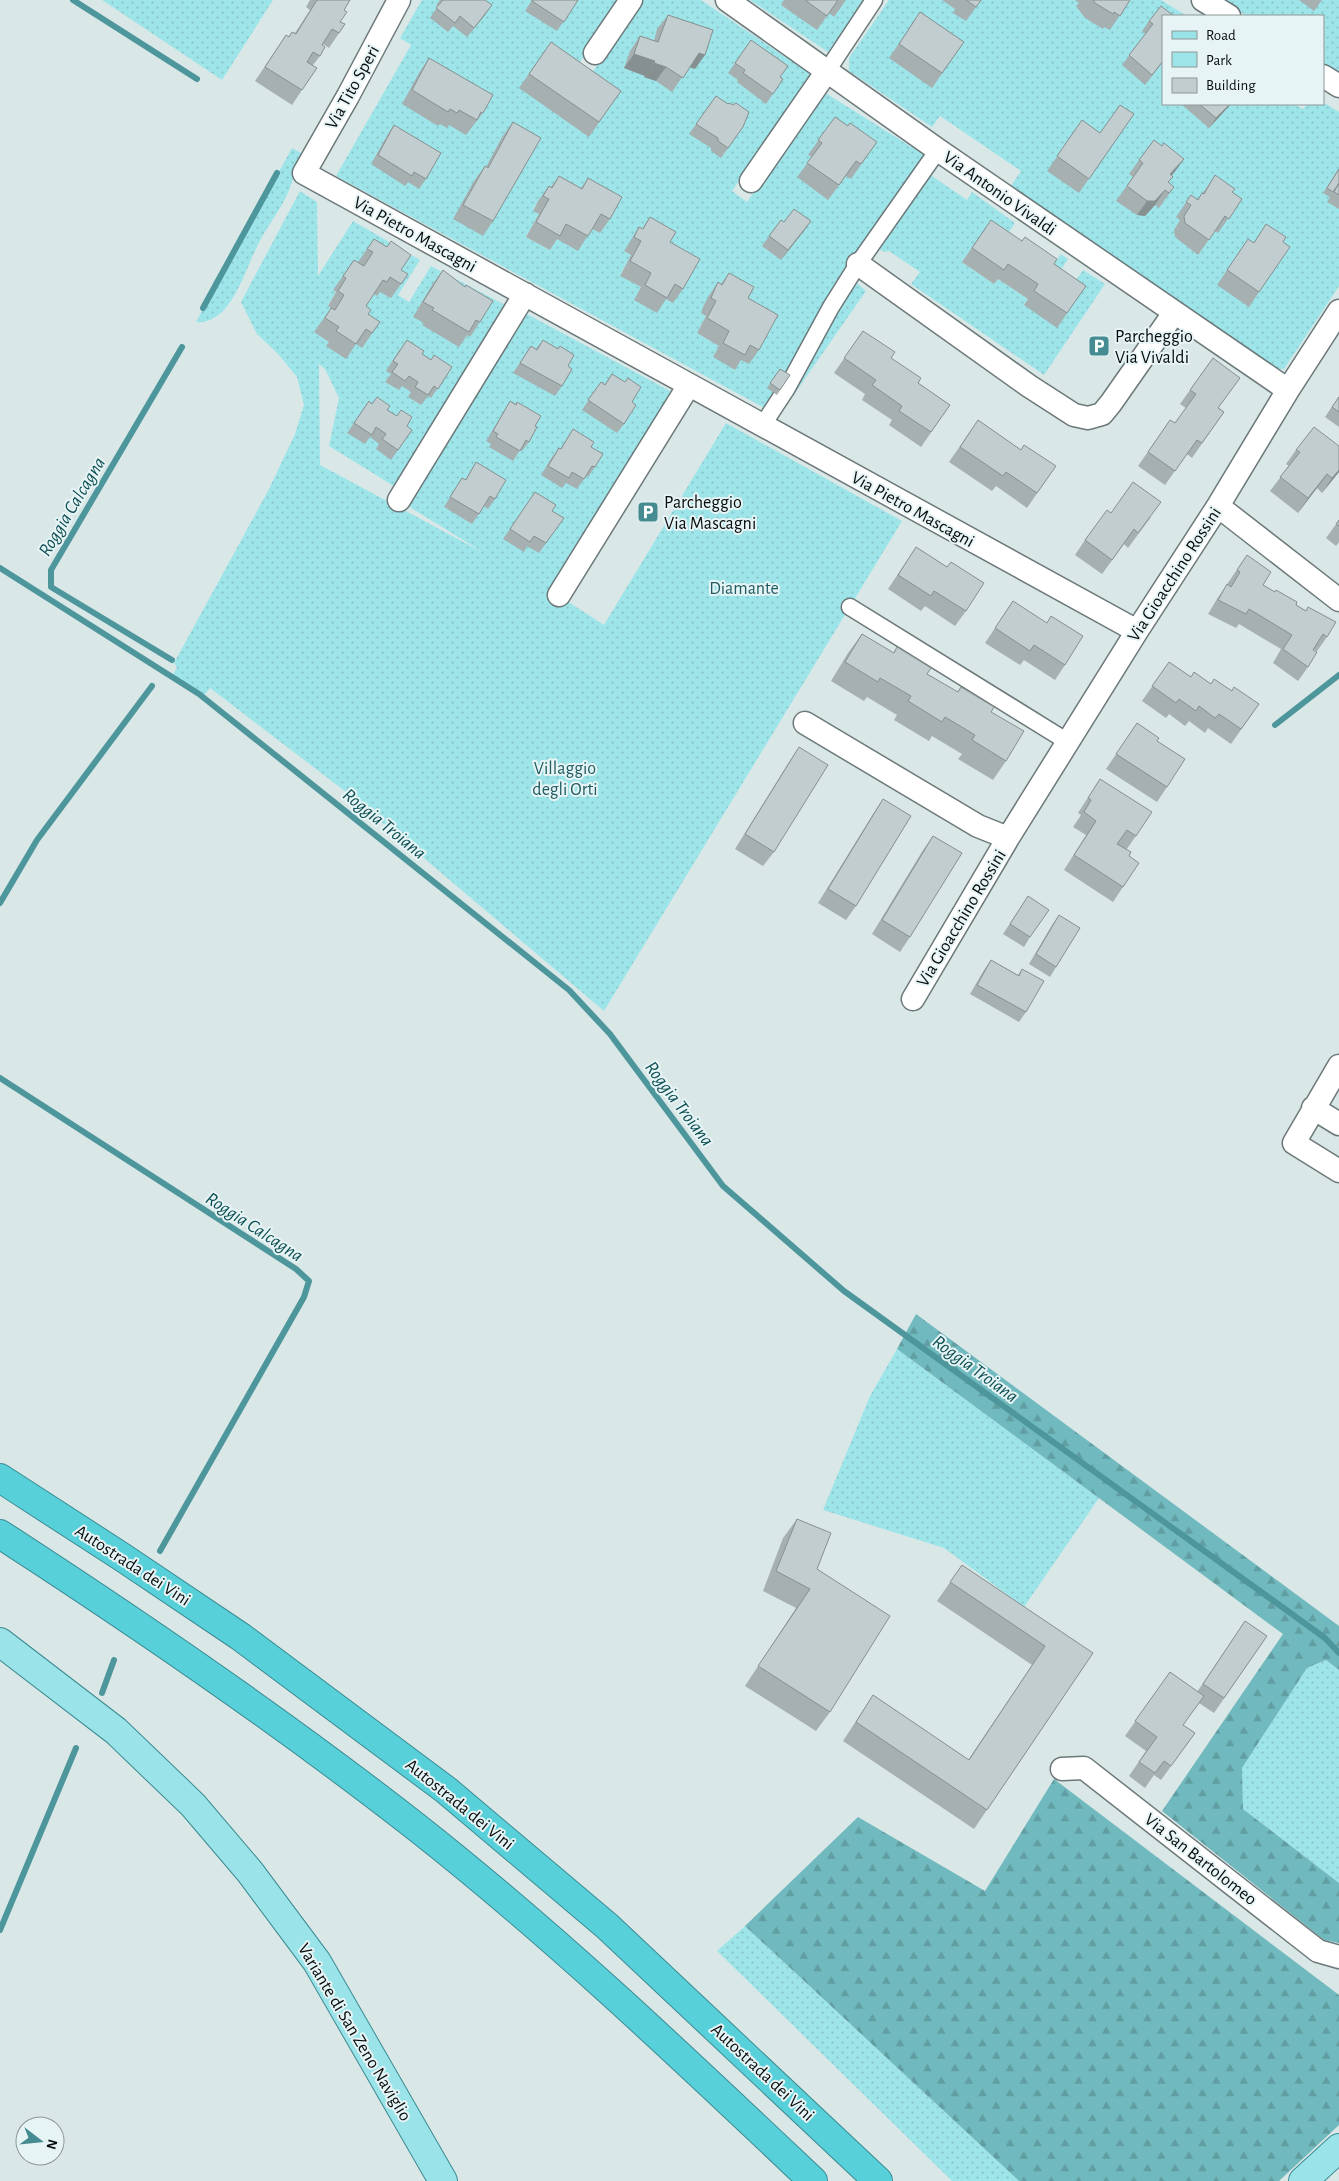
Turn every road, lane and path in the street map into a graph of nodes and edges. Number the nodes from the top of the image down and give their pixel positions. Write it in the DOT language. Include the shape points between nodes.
graph roads {
  1 [pos="399,0"];
  2 [pos="631,0"];
  3 [pos="727,0"];
  4 [pos="874,0"];
  5 [pos="1203,0"];
  6 [pos="1227,15"];
  7 [pos="595,52"];
  8 [pos="827,71"];
  9 [pos="1324,77"];
  10 [pos="1339,86"];
  11 [pos="938,150"];
  12 [pos="304,173"];
  13 [pos="750,181"];
  14 [pos="858,264"];
  15 [pos="525,294"];
  16 [pos="1339,311"];
  17 [pos="1174,313"];
  18 [pos="689,386"];
  19 [pos="1288,390"];
  20 [pos="762,426"];
  21 [pos="399,500"];
  22 [pos="1218,506"];
  23 [pos="559,595"];
  24 [pos="1339,600"];
  25 [pos="850,607"];
  26 [pos="1137,631"];
  27 [pos="804,723"];
  28 [pos="1068,742"];
  29 [pos="1008,838"];
  30 [pos="913,999"];
  31 [pos="1339,1066"];
  32 [pos="1313,1108"];
  33 [pos="1339,1124"];
  34 [pos="1339,1171"];
  35 [pos="0,1478"];
  36 [pos="0,1534"];
  37 [pos="0,1642"];
  38 [pos="1062,1769"];
  39 [pos="1339,1957"];
  40 [pos="1339,2148"];
  41 [pos="443,2181"];
  42 [pos="814,2181"];
  43 [pos="878,2181"];
  44 [pos="1303,2181"];
  1 -- 12 [label="street, Via Tito Speri"];
  2 -- 7 [label="street"];
  3 -- 8 [label="street, Via Antonio Vivaldi"];
  4 -- 8 [label="street"];
  5 -- 6 [label="street"];
  8 -- 11 [label="street, Via Antonio Vivaldi"];
  8 -- 13 [label="street"];
  9 -- 10 [label="street"];
  11 -- 14 [label="street"];
  11 -- 17 [label="street, Via Antonio Vivaldi"];
  12 -- 15 [label="street, Via Pietro Mascagni"];
  14 -- 17 [label="street" via="1029,386 1074,415 1088,418 1102,414"];
  14 -- 20 [label="street"];
  15 -- 18 [label="street, Via Pietro Mascagni"];
  15 -- 21 [label="street"];
  16 -- 19 [label="street, Via Gioacchino Rossini"];
  17 -- 19 [label="street, Via Antonio Vivaldi"];
  18 -- 20 [label="street, Via Pietro Mascagni"];
  18 -- 23 [label="street"];
  19 -- 22 [label="street, Via Gioacchino Rossini"];
  20 -- 26 [label="street, Via Pietro Mascagni"];
  22 -- 24 [label="street"];
  22 -- 26 [label="street, Via Gioacchino Rossini"];
  25 -- 28 [label="street"];
  26 -- 28 [label="street, Via Gioacchino Rossini"];
  27 -- 29 [label="street, Via Gioacchino Rossini" via="978,826"];
  28 -- 29 [label="street, Via Gioacchino Rossini"];
  29 -- 30 [label="street, Via Gioacchino Rossini"];
  31 -- 32 [label="street"];
  32 -- 33 [label="street"];
  32 -- 34 [label="street" via="1294,1143"];
  35 -- 43 [label="highway, Autostrada dei Vini" via="241,1637 446,1790 607,1926"];
  36 -- 42 [label="highway" via="211,1674 415,1826 578,1962"];
  37 -- 41 [label="main road, Variante di San Zeno Naviglio" via="116,1731 193,1805 250,1872 317,1962"];
  38 -- 39 [label="street, Via San Bartolomeo" via="1084,1768 1318,1951"];
  40 -- 44 [label="main road"];
}
